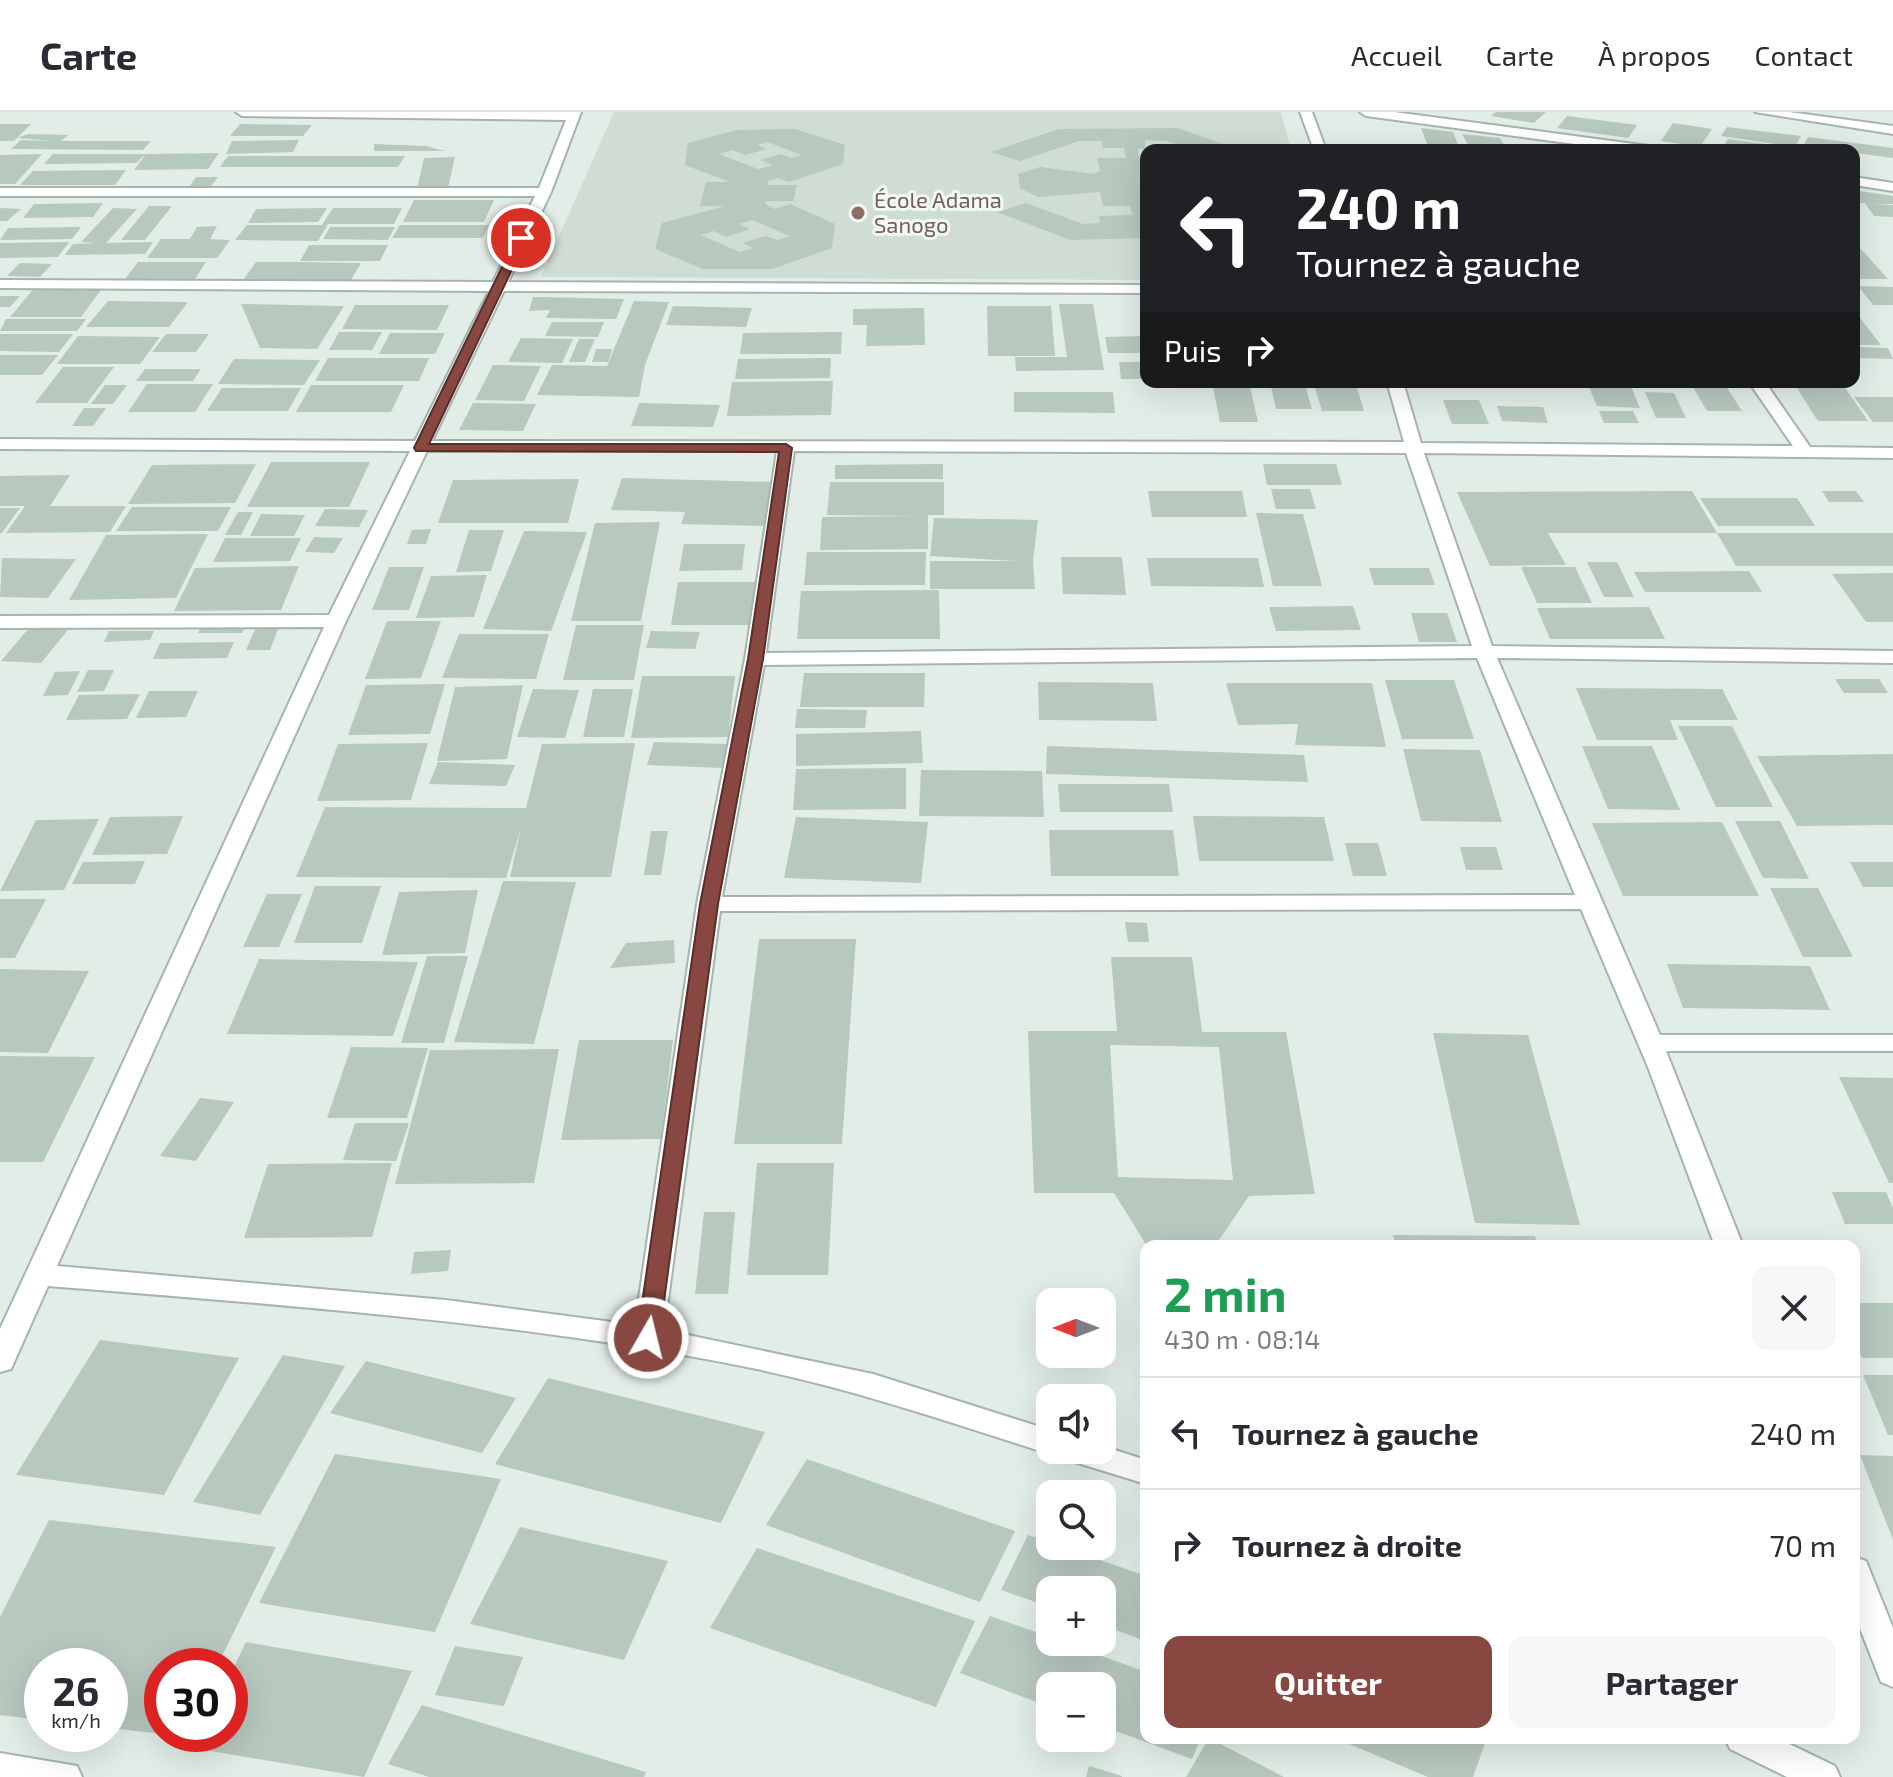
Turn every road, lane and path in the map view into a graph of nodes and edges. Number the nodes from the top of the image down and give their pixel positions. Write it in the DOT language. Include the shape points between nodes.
graph roads {
  1 [pos="242,112"];
  2 [pos="305,112"];
  3 [pos="1306,112"];
  4 [pos="1366,112"];
  5 [pos="1761,112"];
  6 [pos="574,114"];
  7 [pos="1809,115"];
  8 [pos="1893,130"];
  9 [pos="1318,144"];
  10 [pos="1582,144"];
  11 [pos="1860,182"];
  12 [pos="1893,187"];
  13 [pos="0,192"];
  14 [pos="544,192"];
  15 [pos="0,284"];
  16 [pos="499,284"];
  17 [pos="1140,289"];
  18 [pos="1397,388"];
  19 [pos="1761,388"];
  20 [pos="0,444"];
  21 [pos="420,448"];
  22 [pos="786,448"];
  23 [pos="1412,448"];
  24 [pos="1805,452"];
  25 [pos="1893,453"];
  26 [pos="336,621"];
  27 [pos="0,622"];
  28 [pos="1483,652"];
  29 [pos="1893,657"];
  30 [pos="755,659"];
  31 [pos="1587,902"];
  32 [pos="709,904"];
  33 [pos="1651,1043"];
  34 [pos="1893,1043"];
  35 [pos="1727,1240"];
  36 [pos="40,1275"];
  37 [pos="648,1338"];
  38 [pos="0,1361"];
  39 [pos="1036,1438"];
  40 [pos="1116,1463"];
  41 [pos="1140,1470"];
  42 [pos="1860,1586"];
  43 [pos="1893,1672"];
  44 [pos="1754,1744"];
  45 [pos="0,1769"];
  46 [pos="64,1777"];
  47 [pos="1822,1777"];
  1 -- 2 [label="street"];
  2 -- 6 [label="street"];
  3 -- 9 [label="street"];
  4 -- 10 [label="street"];
  5 -- 7 [label="street"];
  6 -- 14 [label="street"];
  7 -- 8 [label="street"];
  11 -- 12 [label="street"];
  13 -- 14 [label="street"];
  14 -- 16 [label="street"];
  15 -- 16 [label="street"];
  16 -- 17 [label="street"];
  16 -- 21 [label="street"];
  18 -- 23 [label="street"];
  19 -- 24 [label="street"];
  20 -- 21 [label="street"];
  21 -- 22 [label="street"];
  21 -- 26 [label="street"];
  22 -- 23 [label="street"];
  22 -- 30 [label="street"];
  23 -- 24 [label="street"];
  23 -- 28 [label="street"];
  24 -- 25 [label="street"];
  26 -- 27 [label="street"];
  26 -- 36 [label="street"];
  28 -- 29 [label="street"];
  28 -- 30 [label="street"];
  28 -- 31 [label="street"];
  30 -- 32 [label="street"];
  31 -- 32 [label="street"];
  31 -- 33 [label="street"];
  32 -- 37 [label="street"];
  33 -- 34 [label="street"];
  33 -- 35 [label="street"];
  36 -- 37 [label="street" via="376,1303"];
  36 -- 38 [label="street"];
  37 -- 39 [label="street" via="849,1379"];
  40 -- 41 [label="street"];
  42 -- 43 [label="street"];
  44 -- 47 [label="street"];
  45 -- 46 [label="street"];
}
